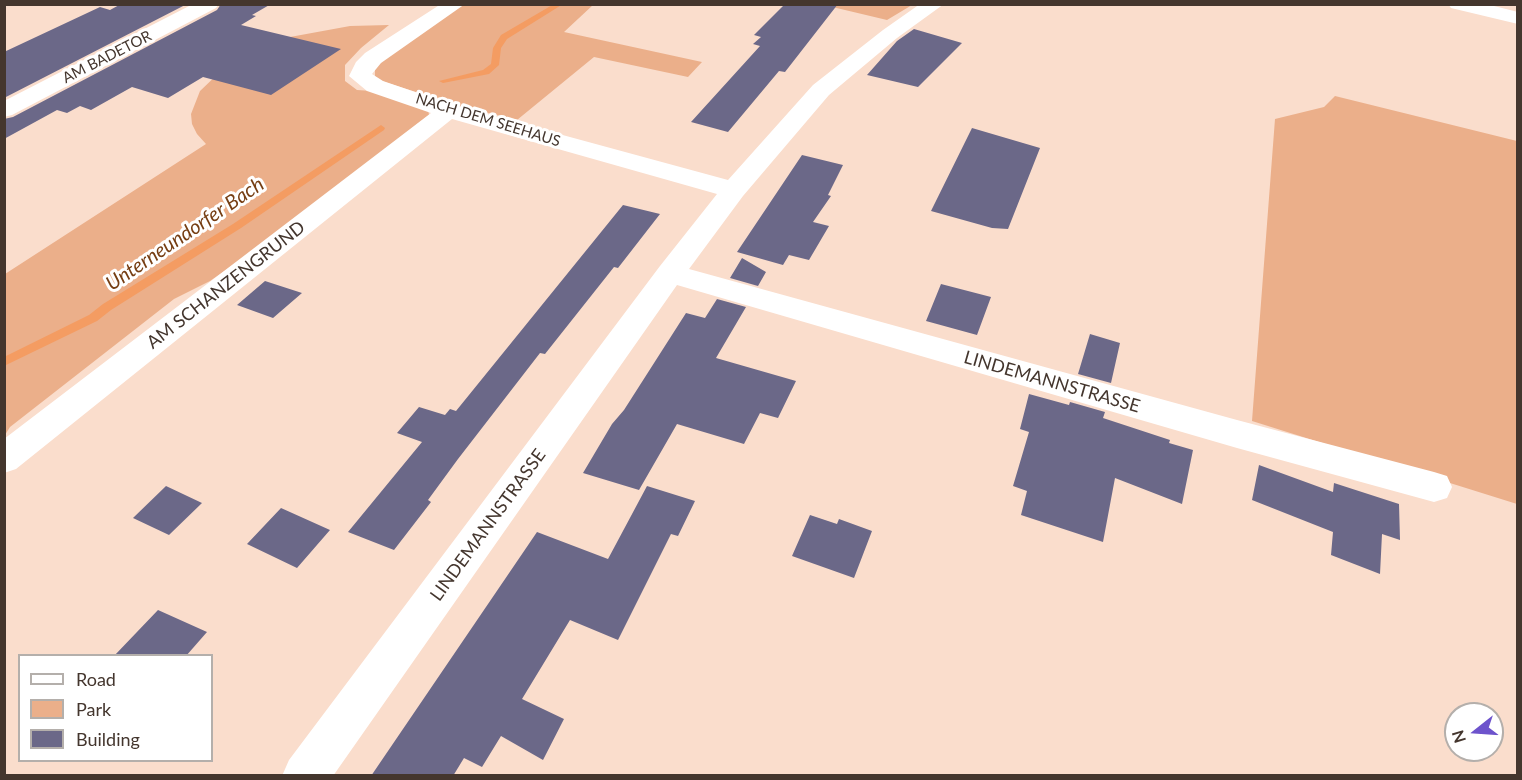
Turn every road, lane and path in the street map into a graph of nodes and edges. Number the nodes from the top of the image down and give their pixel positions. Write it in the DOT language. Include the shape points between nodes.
graph roads {
  1 [pos="209,4"];
  2 [pos="455,4"];
  3 [pos="934,4"];
  4 [pos="1458,4"];
  5 [pos="1518,18"];
  6 [pos="4,110"];
  7 [pos="448,111"];
  8 [pos="734,190"];
  9 [pos="670,273"];
  10 [pos="4,459"];
  11 [pos="1434,487"];
  12 [pos="305,776"];
  1 -- 6 [label="street, AM BADETOR"];
  2 -- 7 [label="street, NACH DEM SEEHAUS" via="373,58 360,76 375,86"];
  3 -- 8 [label="street, LINDEMANNSTRASSE" via="821,90"];
  4 -- 5 [label="street"];
  7 -- 8 [label="street, NACH DEM SEEHAUS"];
  7 -- 10 [label="street, AM SCHANZENGRUND"];
  8 -- 9 [label="street, LINDEMANNSTRASSE"];
  9 -- 11 [label="street, LINDEMANNSTRASSE"];
  9 -- 12 [label="street, LINDEMANNSTRASSE"];
}
